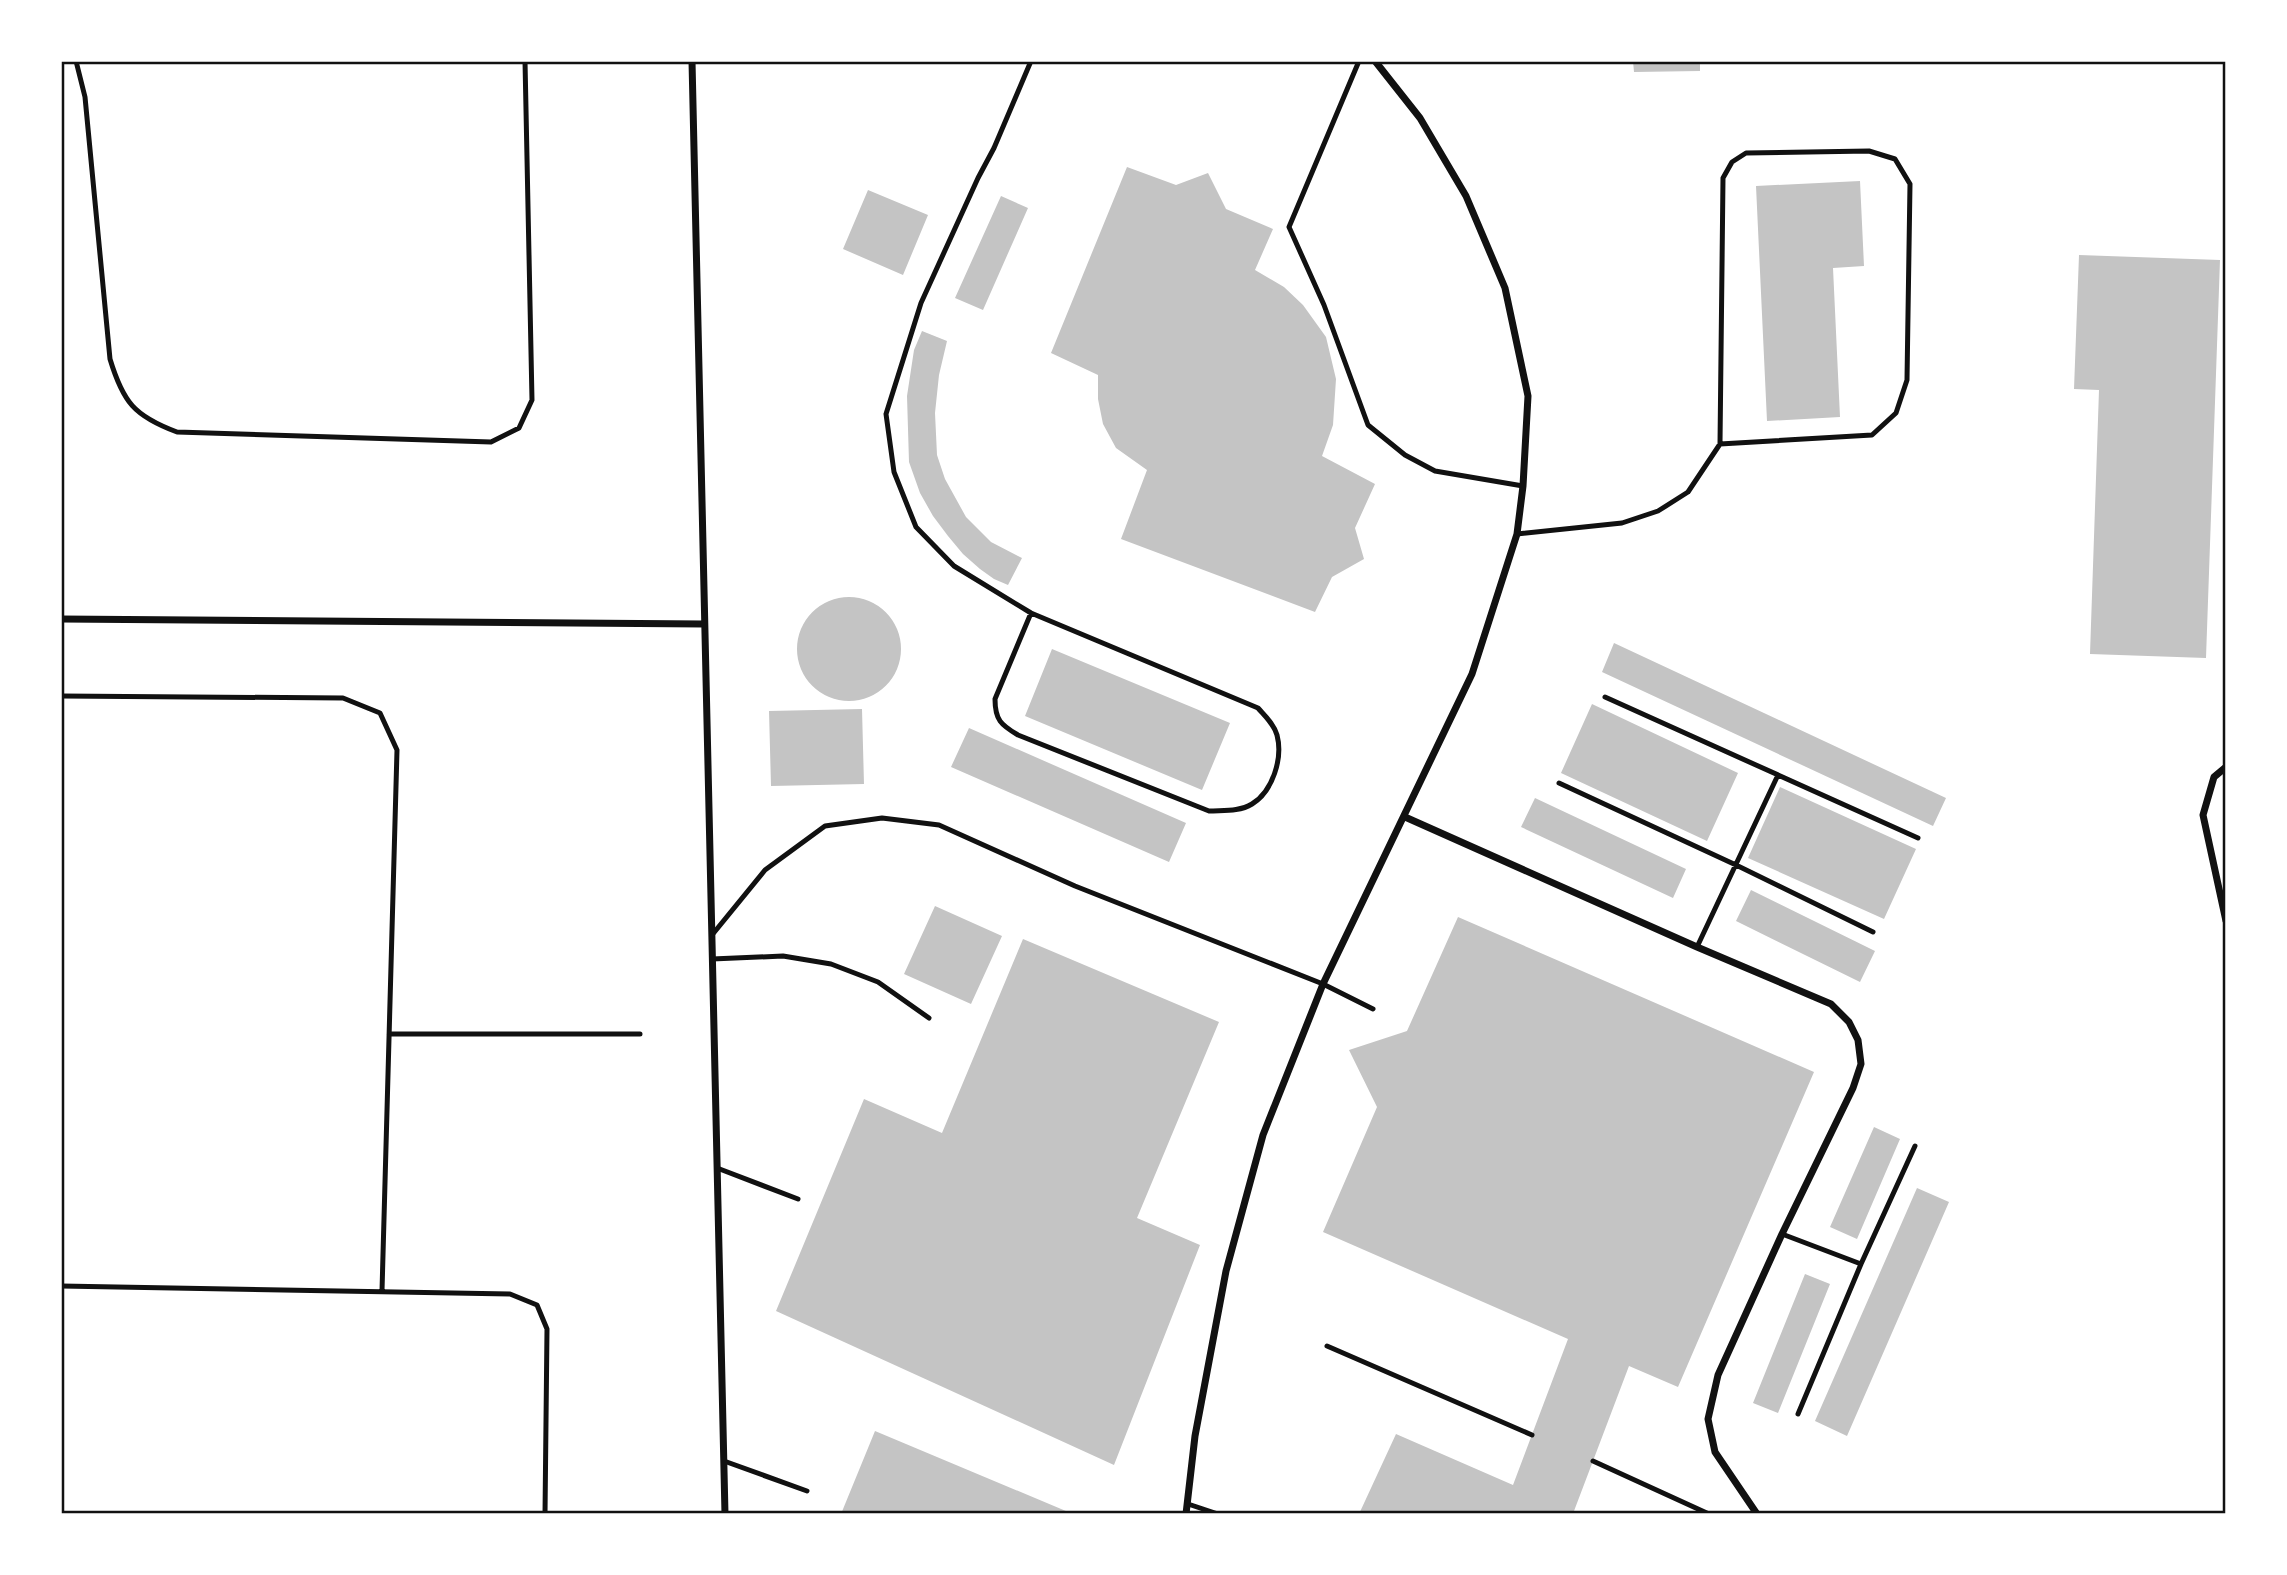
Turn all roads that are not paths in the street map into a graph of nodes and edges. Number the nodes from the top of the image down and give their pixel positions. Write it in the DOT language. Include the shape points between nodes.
graph roads {
  1 [pos="76,61"];
  2 [pos="525,61"];
  3 [pos="692,61"];
  4 [pos="1031,61"];
  5 [pos="1359,61"];
  6 [pos="1374,61"];
  7 [pos="1720,444"];
  8 [pos="1523,486"];
  9 [pos="1517,534"];
  10 [pos="1031,613"];
  11 [pos="61,619"];
  12 [pos="704,624"];
  13 [pos="61,695"];
  14 [pos="1605,697"];
  15 [pos="2226,767"];
  16 [pos="1778,775"];
  17 [pos="1559,783"];
  18 [pos="1405,817"];
  19 [pos="1918,838"];
  20 [pos="1736,865"];
  21 [pos="2226,921"];
  22 [pos="1873,932"];
  23 [pos="712,935"];
  24 [pos="1697,947"];
  25 [pos="712,959"];
  26 [pos="1323,984"];
  27 [pos="1373,1009"];
  28 [pos="929,1018"];
  29 [pos="389,1034"];
  30 [pos="640,1034"];
  31 [pos="1915,1146"];
  32 [pos="717,1168"];
  33 [pos="798,1199"];
  34 [pos="1782,1234"];
  35 [pos="1861,1264"];
  36 [pos="61,1286"];
  37 [pos="382,1291"];
  38 [pos="1327,1346"];
  39 [pos="1798,1414"];
  40 [pos="1532,1435"];
  41 [pos="724,1461"];
  42 [pos="1593,1461"];
  43 [pos="807,1491"];
  44 [pos="1188,1504"];
  45 [pos="545,1514"];
  46 [pos="725,1514"];
  47 [pos="1186,1514"];
  48 [pos="1218,1514"];
  49 [pos="1709,1514"];
  50 [pos="1757,1514"];
  1 -- 2 [label="lane" via="85,97 110,359 118,388 135,410 152,423 177,432 491,442 519,428 532,400"];
  3 -- 12 [label="street"];
  4 -- 10 [label="lane" via="921,303 886,414 894,472 916,527 954,566"];
  5 -- 8 [label="lane" via="1289,227 1324,305 1368,425 1405,455 1435,471"];
  6 -- 8 [label="street" via="1420,118 1466,196 1505,288 1528,396"];
  7 -- 7 [label="lane" via="1723,178 1732,162 1746,153 1870,151 1895,159 1910,184 1907,380 1896,413 1872,435"];
  7 -- 9 [label="lane" via="1688,492 1658,511 1622,523"];
  8 -- 9 [label="street"];
  9 -- 18 [label="street" via="1472,674"];
  10 -- 10 [label="lane" via="1258,708 1277,742 1275,771 1266,792 1236,810 1209,811 1004,727 995,713 995,699"];
  11 -- 12 [label="street"];
  12 -- 23 [label="street"];
  13 -- 29 [label="lane" via="343,698 380,713 397,750"];
  14 -- 16 [label="lane"];
  15 -- 21 [label="street" via="2214,777 2203,816"];
  16 -- 19 [label="lane"];
  16 -- 20 [label="lane"];
  17 -- 20 [label="lane"];
  18 -- 24 [label="street"];
  18 -- 26 [label="street"];
  20 -- 22 [label="lane"];
  20 -- 24 [label="lane"];
  23 -- 25 [label="street"];
  23 -- 26 [label="lane" via="765,870 825,826 882,818 939,825 1075,886"];
  24 -- 34 [label="street" via="1831,1004 1849,1022 1858,1040 1861,1064 1853,1088"];
  25 -- 28 [label="lane" via="783,956 831,964 878,982"];
  25 -- 32 [label="street"];
  26 -- 27 [label="lane"];
  26 -- 44 [label="street" via="1262,1135 1226,1271 1195,1436"];
  29 -- 30 [label="lane"];
  29 -- 37 [label="lane"];
  31 -- 35 [label="lane"];
  32 -- 33 [label="lane"];
  32 -- 41 [label="street"];
  34 -- 35 [label="lane"];
  34 -- 50 [label="street" via="1718,1375 1708,1419 1715,1452"];
  35 -- 39 [label="lane"];
  36 -- 37 [label="lane"];
  37 -- 45 [label="lane" via="510,1294 537,1305 548,1329"];
  38 -- 40 [label="lane"];
  41 -- 43 [label="lane"];
  41 -- 46 [label="street"];
  42 -- 49 [label="lane"];
  44 -- 47 [label="street"];
  44 -- 48 [label="lane"];
}
